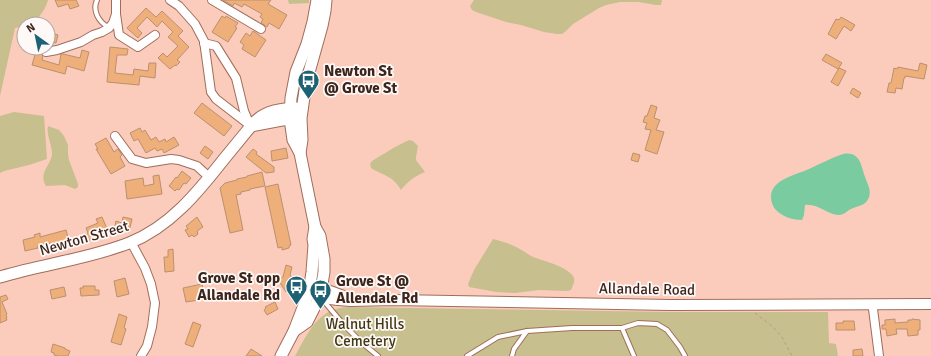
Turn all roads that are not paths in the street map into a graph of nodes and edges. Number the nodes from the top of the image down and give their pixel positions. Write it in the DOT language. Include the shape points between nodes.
graph roads {
  1 [pos="97,0"];
  2 [pos="116,0"];
  3 [pos="170,0"];
  4 [pos="212,0"];
  5 [pos="317,0"];
  6 [pos="326,0"];
  7 [pos="182,3"];
  8 [pos="116,14"];
  9 [pos="109,28"];
  10 [pos="261,29"];
  11 [pos="155,35"];
  12 [pos="204,43"];
  13 [pos="56,50"];
  14 [pos="296,113"];
  15 [pos="251,126"];
  16 [pos="115,136"];
  17 [pos="210,178"];
  18 [pos="131,242"];
  19 [pos="0,277"];
  20 [pos="316,293"];
  21 [pos="873,304"];
  22 [pos="931,304"];
  23 [pos="622,328"];
  24 [pos="527,330"];
  25 [pos="142,356"];
  26 [pos="281,356"];
  27 [pos="378,356"];
  28 [pos="467,356"];
  29 [pos="512,356"];
  30 [pos="634,356"];
  31 [pos="684,356"];
  32 [pos="880,356"];
  1 -- 9 [label="lane" via="95,9 98,17 102,24"];
  2 -- 8 [label="street"];
  3 -- 7 [label="street"];
  4 -- 10 [label="street"];
  5 -- 14 [label="main road" via="314,22 293,86"];
  6 -- 14 [label="main road" via="322,26"];
  7 -- 12 [label="street"];
  8 -- 9 [label="street"];
  8 -- 11 [label="street" via="119,35 138,47"];
  9 -- 13 [label="street" via="81,42"];
  12 -- 15 [label="street" via="216,46 236,78 244,111"];
  12 -- 15 [label="street" via="211,92 216,99"];
  14 -- 15 [label="main road, Newton Street" via="266,114"];
  14 -- 20 [label="main road" via="302,140 300,154 315,227 313,239 318,245 312,272"];
  15 -- 17 [label="main road, Newton Street"];
  16 -- 17 [label="street" via="132,159 146,163 179,160 197,166"];
  17 -- 18 [label="main road, Newton Street" via="170,219"];
  18 -- 19 [label="main road, Newton Street" via="106,251"];
  18 -- 25 [label="street" via="149,278 155,303 152,327"];
  20 -- 21 [label="street, Allandale Road" via="351,301 670,305"];
  20 -- 26 [label="main road" via="307,322 294,331"];
  20 -- 27 [label="lane" via="344,325"];
  21 -- 22 [label="street, Allandale Road"];
  21 -- 32 [label="street"];
  23 -- 24 [label="lane"];
  23 -- 30 [label="lane"];
  23 -- 31 [label="lane" via="638,323 657,324 667,330"];
  24 -- 28 [label="lane" via="498,337"];
  24 -- 29 [label="lane"];
}
